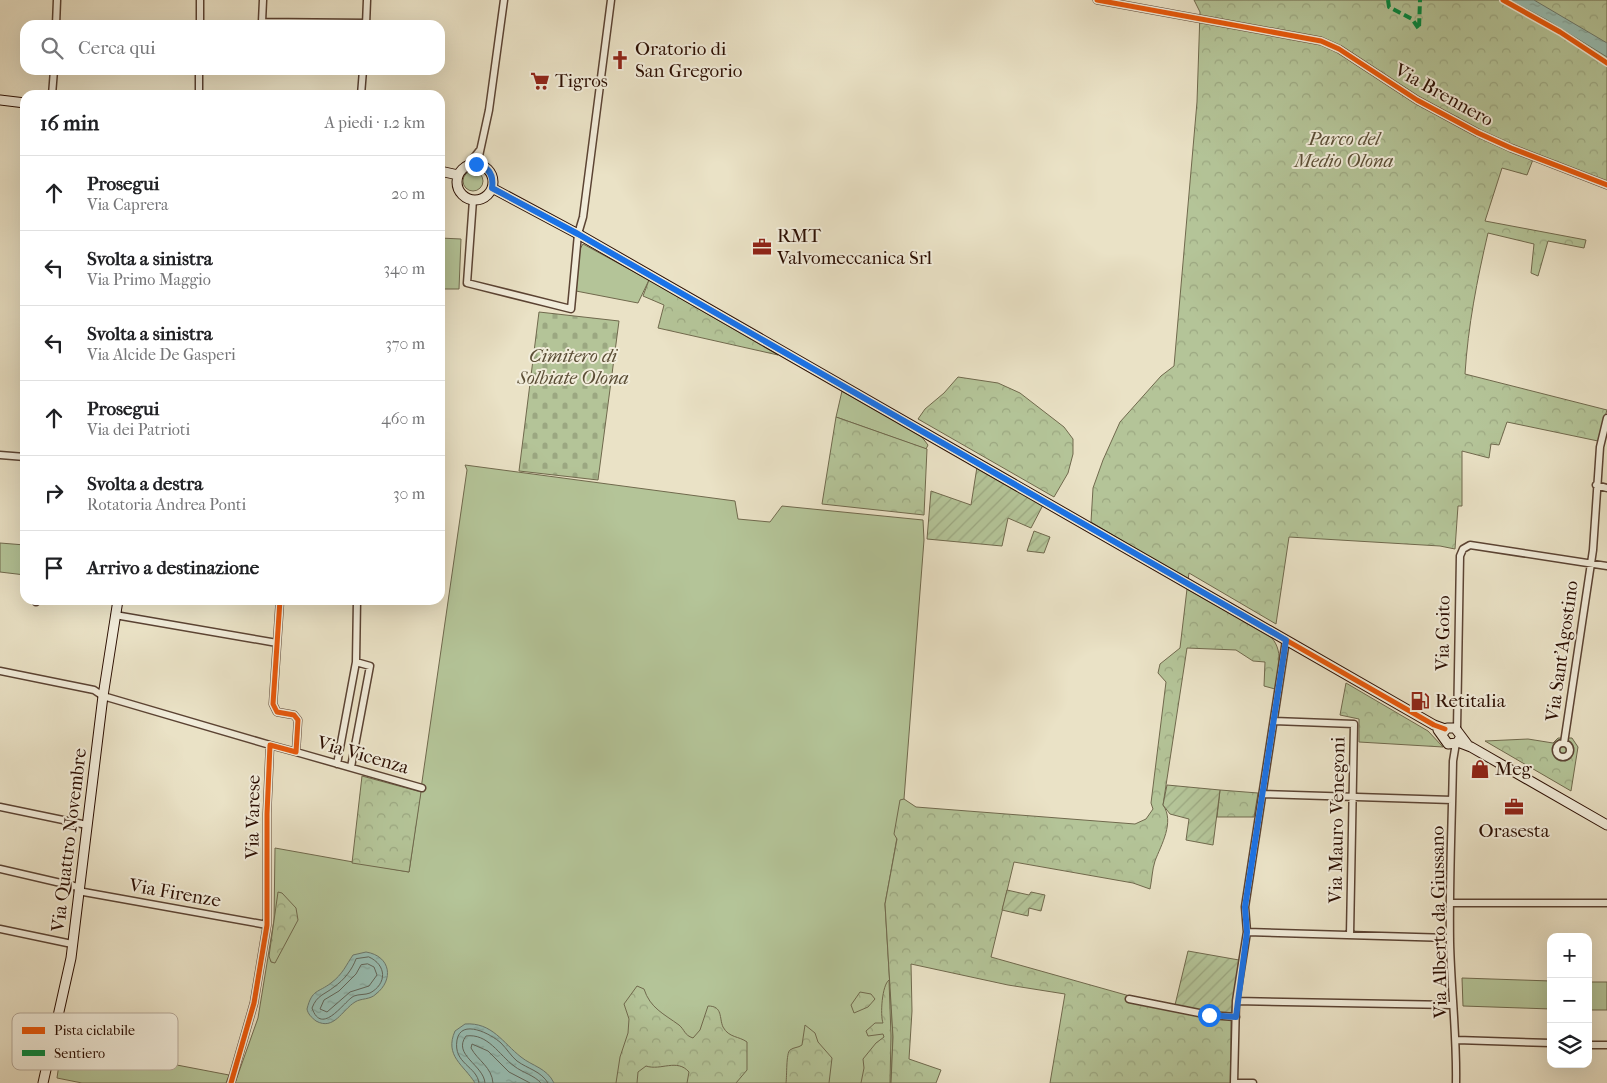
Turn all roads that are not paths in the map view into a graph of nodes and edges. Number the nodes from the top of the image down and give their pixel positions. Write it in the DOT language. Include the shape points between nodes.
graph roads {
  1 [pos="57,0"];
  2 [pos="200,0"];
  3 [pos="263,0"];
  4 [pos="367,0"];
  5 [pos="504,0"];
  6 [pos="612,0"];
  7 [pos="1097,0"];
  8 [pos="56,20"];
  9 [pos="200,20"];
  10 [pos="262,20"];
  11 [pos="366,20"];
  12 [pos="54,75"];
  13 [pos="199,75"];
  14 [pos="362,75"];
  15 [pos="52,90"];
  16 [pos="199,90"];
  17 [pos="361,90"];
  18 [pos="0,100"];
  19 [pos="20,102"];
  20 [pos="480,150"];
  21 [pos="468,165"];
  22 [pos="482,166"];
  23 [pos="445,172"];
  24 [pos="458,175"];
  25 [pos="1607,185"];
  26 [pos="492,188"];
  27 [pos="473,200"];
  28 [pos="578,234"];
  29 [pos="1607,418"];
  30 [pos="0,456"];
  31 [pos="20,457"];
  32 [pos="1596,486"];
  33 [pos="1607,488"];
  34 [pos="1590,564"];
  35 [pos="1607,566"];
  36 [pos="117,605"];
  37 [pos="280,605"];
  38 [pos="356,605"];
  39 [pos="115,616"];
  40 [pos="1286,640"];
  41 [pos="277,643"];
  42 [pos="356,662"];
  43 [pos="0,670"];
  44 [pos="103,696"];
  45 [pos="1456,710"];
  46 [pos="1274,721"];
  47 [pos="1445,730"];
  48 [pos="1456,739"];
  49 [pos="1564,743"];
  50 [pos="270,745"];
  51 [pos="296,752"];
  52 [pos="337,764"];
  53 [pos="351,768"];
  54 [pos="422,788"];
  55 [pos="1262,794"];
  56 [pos="1353,797"];
  57 [pos="1452,800"];
  58 [pos="0,807"];
  59 [pos="87,825"];
  60 [pos="1607,825"];
  61 [pos="0,869"];
  62 [pos="78,889"];
  63 [pos="1452,903"];
  64 [pos="1607,903"];
  65 [pos="268,925"];
  66 [pos="0,929"];
  67 [pos="1247,932"];
  68 [pos="1350,935"];
  69 [pos="1450,938"];
  70 [pos="72,944"];
  71 [pos="1129,999"];
  72 [pos="1236,1001"];
  73 [pos="1452,1005"];
  74 [pos="60,1013"];
  75 [pos="1236,1017"];
  76 [pos="1457,1040"];
  77 [pos="1547,1043"];
  78 [pos="1592,1044"];
  79 [pos="1607,1045"];
  80 [pos="46,1070"];
  81 [pos="43,1083"];
  82 [pos="231,1083"];
  83 [pos="1235,1083"];
  84 [pos="1253,1083"];
  85 [pos="1456,1083"];
  1 -- 8 [label="street"];
  2 -- 9 [label="street"];
  3 -- 10 [label="street"];
  4 -- 11 [label="street"];
  5 -- 20 [label="street" via="489,110"];
  6 -- 28 [label="street" via="583,217"];
  7 -- 25 [label="street, Via Brennero" via="1310,37 1330,44 1417,100 1478,133"];
  12 -- 15 [label="street"];
  13 -- 16 [label="street"];
  14 -- 17 [label="street"];
  18 -- 19 [label="street"];
  20 -- 21 [label="street"];
  20 -- 22 [label="street"];
  21 -- 22 [label="street"];
  21 -- 24 [label="street"];
  22 -- 26 [label="street" via="491,174"];
  23 -- 24 [label="street"];
  24 -- 27 [label="street" via="461,194"];
  26 -- 27 [label="street" via="485,198"];
  26 -- 28 [label="street"];
  27 -- 28 [label="street" via="467,283 571,309"];
  28 -- 40 [label="street"];
  29 -- 32 [label="street, Via Sant'Agostino"];
  30 -- 31 [label="street"];
  32 -- 33 [label="street"];
  32 -- 34 [label="street, Via Sant'Agostino"];
  34 -- 35 [label="street"];
  34 -- 45 [label="street, Via Goito" via="1470,545 1463,549 1460,556"];
  34 -- 49 [label="street, Via Sant'Agostino"];
  36 -- 39 [label="street, Via Quattro Novembre"];
  37 -- 41 [label="street"];
  38 -- 42 [label="street"];
  39 -- 41 [label="street"];
  39 -- 44 [label="street, Via Quattro Novembre"];
  40 -- 46 [label="street"];
  40 -- 47 [label="street"];
  41 -- 51 [label="street" via="273,707 277,712 294,715 298,720"];
  42 -- 52 [label="street"];
  42 -- 53 [label="street" via="370,666"];
  43 -- 44 [label="street" via="94,690"];
  44 -- 50 [label="street"];
  44 -- 59 [label="street, Via Quattro Novembre"];
  45 -- 47 [label="street, Via Goito"];
  45 -- 48 [label="street, Via Goito"];
  46 -- 55 [label="street"];
  46 -- 56 [label="street, Via Mauro Venegoni" via="1354,724"];
  47 -- 48 [label="street"];
  47 -- 48 [label="street" via="1444,741"];
  48 -- 57 [label="street, Via Alberto da Giussano"];
  48 -- 60 [label="street"];
  50 -- 51 [label="street"];
  50 -- 65 [label="street, Via Varese"];
  51 -- 52 [label="street, Via Vicenza"];
  52 -- 53 [label="street, Via Vicenza"];
  53 -- 54 [label="street, Via Vicenza"];
  55 -- 56 [label="street"];
  55 -- 67 [label="street" via="1245,907"];
  56 -- 57 [label="street"];
  56 -- 68 [label="street, Via Mauro Venegoni"];
  57 -- 63 [label="street, Via Alberto da Giussano"];
  58 -- 59 [label="street"];
  59 -- 62 [label="street, Via Quattro Novembre"];
  61 -- 62 [label="street, Via Firenze"];
  62 -- 65 [label="street, Via Firenze"];
  62 -- 70 [label="street, Via Quattro Novembre"];
  63 -- 64 [label="street"];
  63 -- 69 [label="street, Via Alberto da Giussano"];
  65 -- 82 [label="street, Via Varese" via="254,1004"];
  66 -- 70 [label="street"];
  67 -- 68 [label="street"];
  67 -- 72 [label="street"];
  68 -- 69 [label="street"];
  69 -- 73 [label="street, Via Alberto da Giussano"];
  70 -- 74 [label="street, Via Quattro Novembre"];
  71 -- 75 [label="street" via="1209,1015"];
  72 -- 73 [label="street"];
  72 -- 75 [label="street"];
  73 -- 76 [label="street, Via Alberto da Giussano"];
  75 -- 83 [label="street"];
  76 -- 77 [label="street"];
  76 -- 85 [label="street, Via Alberto da Giussano"];
  78 -- 79 [label="street"];
  80 -- 81 [label="street, Via Quattro Novembre"];
  83 -- 84 [label="street"];
}
